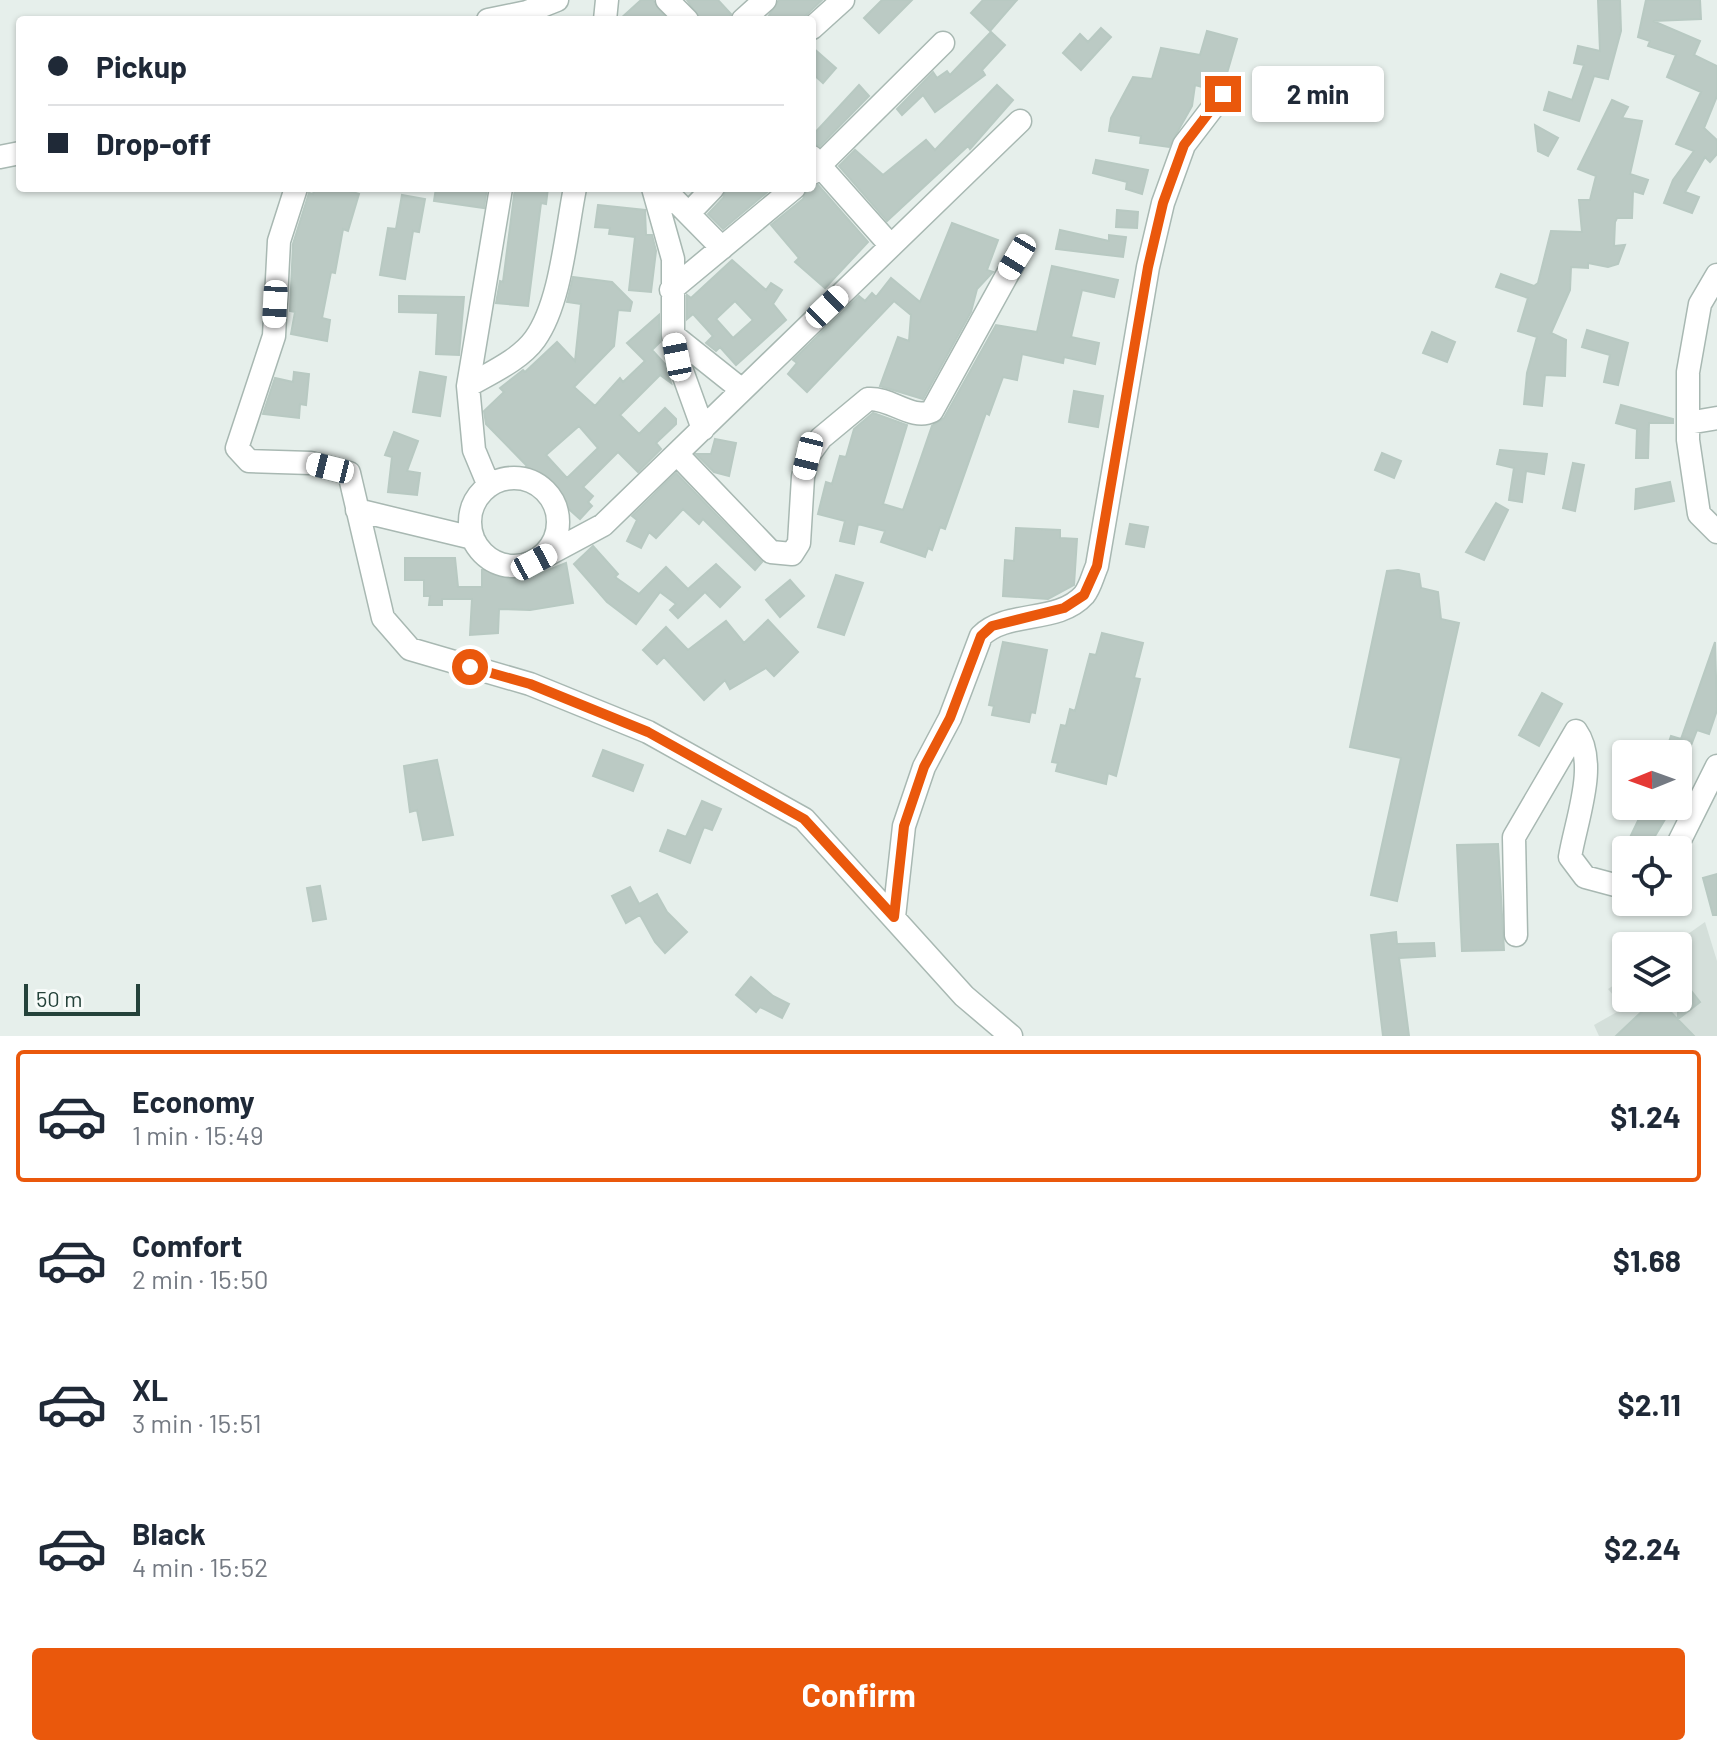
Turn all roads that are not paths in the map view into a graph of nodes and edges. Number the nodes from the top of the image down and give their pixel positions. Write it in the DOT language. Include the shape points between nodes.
graph roads {
  1 [pos="557,0"];
  2 [pos="667,0"];
  3 [pos="765,0"];
  4 [pos="843,0"];
  5 [pos="527,16"];
  6 [pos="683,16"];
  7 [pos="747,16"];
  8 [pos="816,24"];
  9 [pos="943,43"];
  10 [pos="1223,94"];
  11 [pos="1020,121"];
  12 [pos="816,164"];
  13 [pos="816,166"];
  14 [pos="295,192"];
  15 [pos="500,192"];
  16 [pos="574,192"];
  17 [pos="654,192"];
  18 [pos="667,192"];
  19 [pos="709,192"];
  20 [pos="789,192"];
  21 [pos="689,213"];
  22 [pos="891,246"];
  23 [pos="722,248"];
  24 [pos="1017,257"];
  25 [pos="1717,275"];
  26 [pos="671,290"];
  27 [pos="673,335"];
  28 [pos="468,386"];
  29 [pos="742,390"];
  30 [pos="1717,418"];
  31 [pos="1688,423"];
  32 [pos="703,429"];
  33 [pos="677,454"];
  34 [pos="489,486"];
  35 [pos="357,510"];
  36 [pos="1717,532"];
  37 [pos="473,538"];
  38 [pos="534,562"];
  39 [pos="1715,778"];
  40 [pos="1683,836"];
  41 [pos="1612,884"];
  42 [pos="894,917"];
  43 [pos="1516,935"];
  44 [pos="1011,1036"];
  1 -- 5 [label="street"];
  2 -- 6 [label="street"];
  3 -- 7 [label="street"];
  4 -- 8 [label="street"];
  9 -- 12 [label="street"];
  10 -- 42 [label="street" via="1184,145 1163,203 1097,566 1084,595 1064,608 992,626 981,636 904,826"];
  11 -- 22 [label="street"];
  13 -- 22 [label="street"];
  14 -- 35 [label="street" via="279,241 274,336 237,448 249,461 311,463 349,473"];
  15 -- 28 [label="street"];
  16 -- 28 [label="street" via="552,304 535,340"];
  17 -- 26 [label="street" via="673,259"];
  18 -- 21 [label="street"];
  19 -- 21 [label="street"];
  20 -- 23 [label="street"];
  21 -- 23 [label="street"];
  22 -- 29 [label="street"];
  23 -- 26 [label="street"];
  24 -- 33 [label="street" via="932,411 918,414 887,399 868,399 821,438 808,456 799,543 792,554 771,552"];
  25 -- 31 [label="street" via="1700,304 1688,372"];
  26 -- 27 [label="street"];
  27 -- 29 [label="street"];
  27 -- 32 [label="street"];
  28 -- 34 [label="street" via="474,450"];
  29 -- 32 [label="street"];
  30 -- 31 [label="street"];
  31 -- 36 [label="street" via="1699,514"];
  32 -- 33 [label="street"];
  33 -- 38 [label="street" via="603,525"];
  34 -- 37 [label="street" via="472,509"];
  34 -- 38 [label="street" via="502,479 531,480 552,499 558,527 554,541"];
  35 -- 37 [label="street"];
  35 -- 42 [label="street" via="383,618 410,649 530,684 648,732 804,819"];
  37 -- 38 [label="street" via="492,560 520,566"];
  39 -- 40 [label="street"];
  41 -- 43 [label="street" via="1585,877 1570,857 1584,785 1585,743 1576,731 1514,837"];
  42 -- 44 [label="street" via="964,996"];
}
